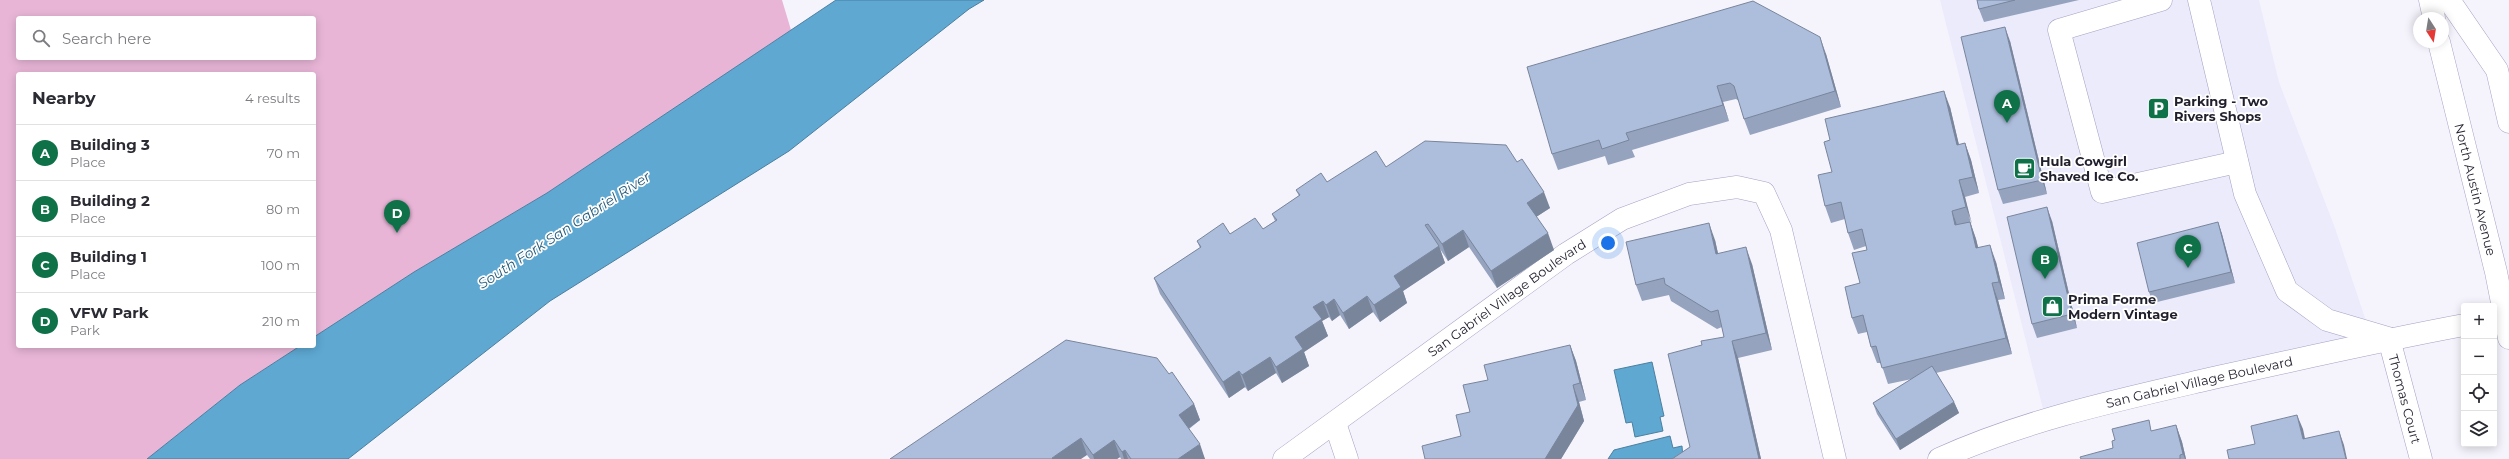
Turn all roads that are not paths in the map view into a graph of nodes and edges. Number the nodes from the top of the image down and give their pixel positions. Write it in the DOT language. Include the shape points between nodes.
graph roads {
  1 [pos="2161,0"];
  2 [pos="2199,0"];
  3 [pos="2430,0"];
  4 [pos="2449,0"];
  5 [pos="2433,12"];
  6 [pos="2440,48"];
  7 [pos="2509,122"];
  8 [pos="2238,162"];
  9 [pos="2504,323"];
  10 [pos="2461,326"];
  11 [pos="2389,339"];
  12 [pos="1335,423"];
  13 [pos="1284,459"];
  14 [pos="1347,459"];
  15 [pos="1835,459"];
  16 [pos="1940,459"];
  17 [pos="2420,459"];
  1 -- 8 [label="main road" via="2059,30 2102,192"];
  2 -- 8 [label="main road"];
  3 -- 5 [label="main road"];
  4 -- 7 [label="main road" via="2497,70"];
  6 -- 9 [label="main road, North Austin Avenue"];
  8 -- 11 [label="main road" via="2245,194 2287,291 2327,320"];
  10 -- 11 [label="main road, San Gabriel Village Boulevard"];
  11 -- 16 [label="main road, San Gabriel Village Boulevard" via="2092,406 1974,443"];
  11 -- 17 [label="main road, Thomas Court"];
  12 -- 13 [label="main road, San Gabriel Village Boulevard"];
  12 -- 14 [label="main road"];
  12 -- 15 [label="main road, San Gabriel Village Boulevard" via="1566,254 1622,219 1689,194 1737,187 1764,193 1781,230"];
}
